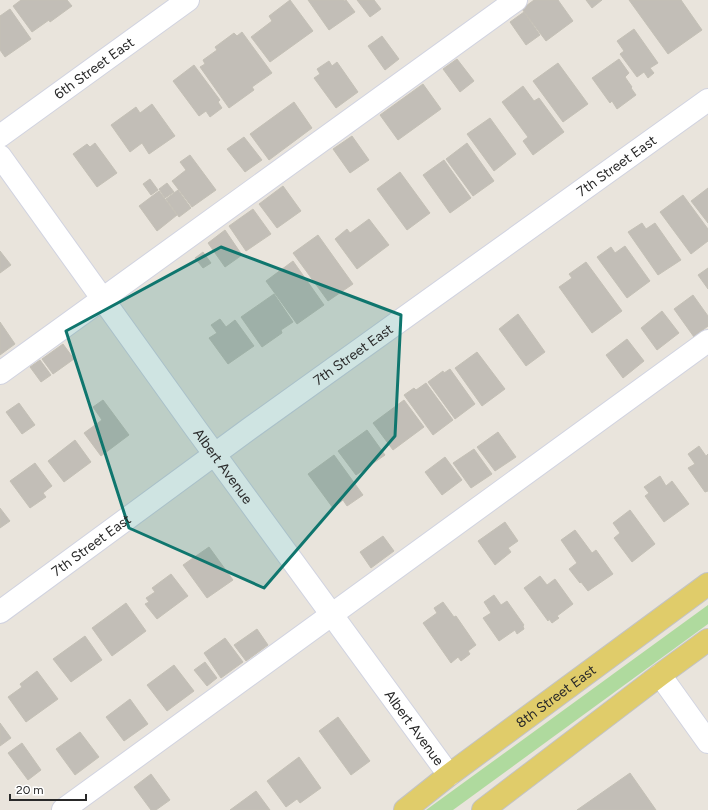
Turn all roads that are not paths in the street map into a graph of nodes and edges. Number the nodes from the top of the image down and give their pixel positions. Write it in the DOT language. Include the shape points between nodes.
graph roads {
  1 [pos="188,0"];
  2 [pos="516,0"];
  3 [pos="708,100"];
  4 [pos="0,136"];
  5 [pos="0,156"];
  6 [pos="102,299"];
  7 [pos="708,341"];
  8 [pos="0,373"];
  9 [pos="214,455"];
  10 [pos="708,584"];
  11 [pos="0,612"];
  12 [pos="330,615"];
  13 [pos="708,640"];
  14 [pos="660,675"];
  15 [pos="708,742"];
  16 [pos="449,775"];
  17 [pos="63,810"];
  18 [pos="405,810"];
  19 [pos="484,810"];
  1 -- 4 [label="street, 6th Street East"];
  2 -- 6 [label="street"];
  3 -- 9 [label="street, 7th Street East"];
  5 -- 6 [label="street, Albert Avenue"];
  6 -- 8 [label="street"];
  6 -- 9 [label="street, Albert Avenue"];
  7 -- 12 [label="street"];
  9 -- 11 [label="street, 7th Street East"];
  9 -- 12 [label="street, Albert Avenue"];
  10 -- 16 [label="main road, 8th Street East"];
  12 -- 16 [label="street, Albert Avenue"];
  12 -- 17 [label="street"];
  13 -- 14 [label="main road"];
  14 -- 15 [label="street"];
  14 -- 19 [label="main road"];
  16 -- 18 [label="main road, 8th Street East"];
}
